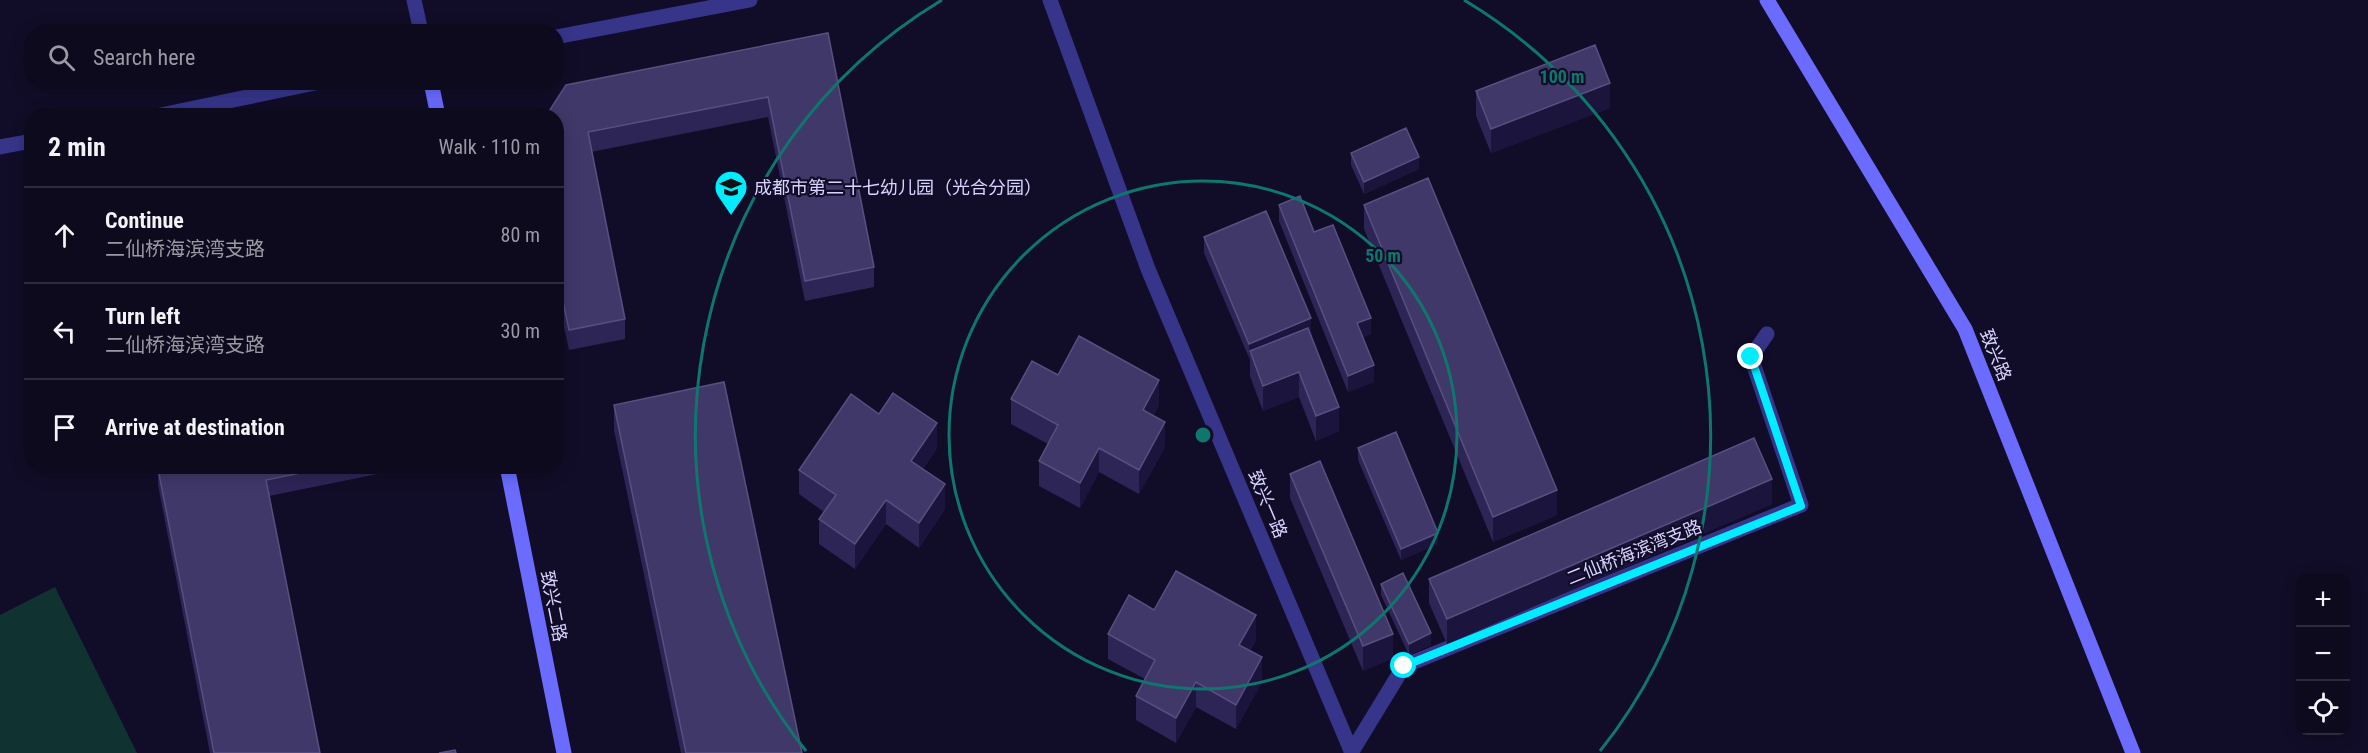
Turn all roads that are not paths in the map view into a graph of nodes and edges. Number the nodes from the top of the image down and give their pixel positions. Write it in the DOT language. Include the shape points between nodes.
graph roads {
  1 [pos="414,0"];
  2 [pos="750,0"];
  3 [pos="1050,0"];
  4 [pos="1767,0"];
  5 [pos="419,24"];
  6 [pos="564,35"];
  7 [pos="281,90"];
  8 [pos="433,90"];
  9 [pos="195,108"];
  10 [pos="436,108"];
  11 [pos="24,142"];
  12 [pos="0,147"];
  13 [pos="1767,334"];
  14 [pos="509,474"];
  15 [pos="564,753"];
  16 [pos="1351,753"];
  17 [pos="2133,753"];
  1 -- 5 [label="street"];
  2 -- 6 [label="street"];
  3 -- 16 [label="street, 致兴一路" via="1148,269"];
  4 -- 17 [label="street, 致兴路" via="1965,329"];
  7 -- 9 [label="street"];
  8 -- 10 [label="street"];
  11 -- 12 [label="street"];
  13 -- 16 [label="street, 二仙桥海滨湾支路" via="1751,357 1801,506 1404,666"];
  14 -- 15 [label="street, 致兴二路"];
}
